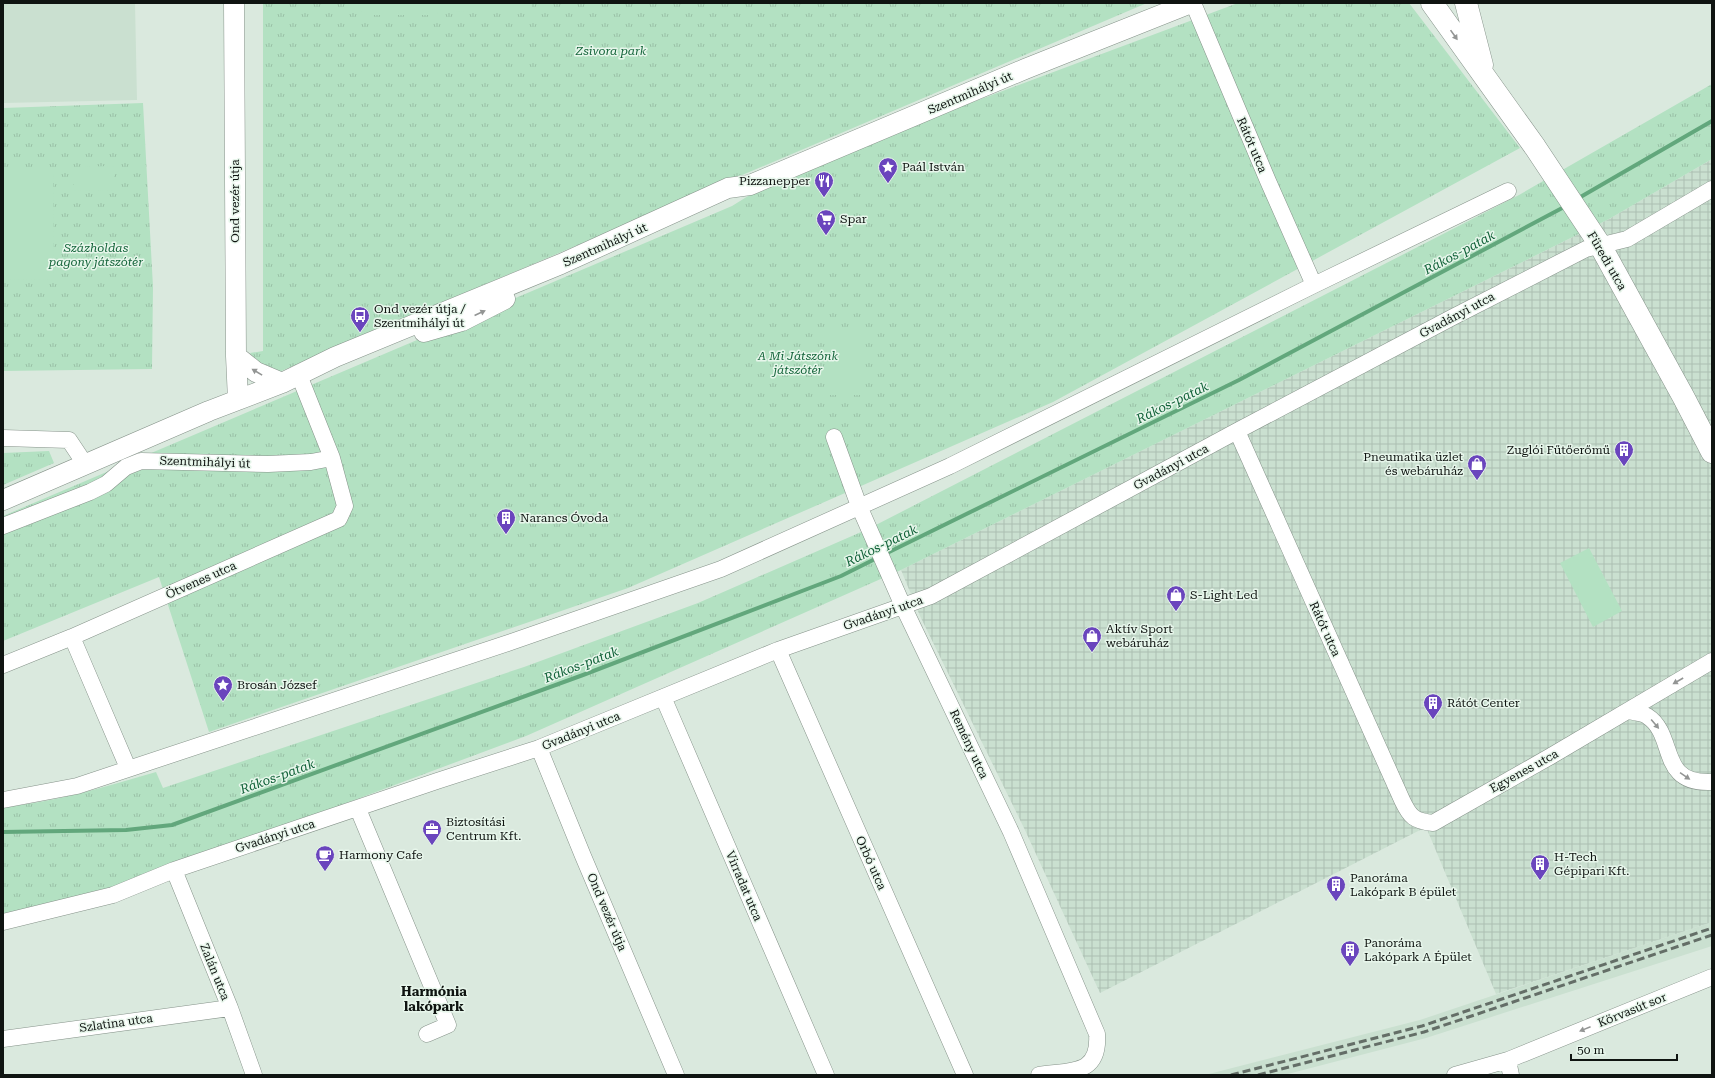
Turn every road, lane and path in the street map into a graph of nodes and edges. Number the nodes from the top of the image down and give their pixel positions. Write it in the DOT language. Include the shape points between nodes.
graph roads {
  1 [pos="234,3"];
  2 [pos="1192,3"];
  3 [pos="1432,3"];
  4 [pos="1466,3"];
  5 [pos="1486,80"];
  6 [pos="1712,189"];
  7 [pos="1508,191"];
  8 [pos="1600,245"];
  9 [pos="1314,285"];
  10 [pos="236,356"];
  11 [pos="290,379"];
  12 [pos="238,400"];
  13 [pos="1237,431"];
  14 [pos="834,437"];
  15 [pos="3,438"];
  16 [pos="1712,452"];
  17 [pos="332,458"];
  18 [pos="85,464"];
  19 [pos="3,500"];
  20 [pos="859,506"];
  21 [pos="3,526"];
  22 [pos="903,606"];
  23 [pos="72,636"];
  24 [pos="778,650"];
  25 [pos="1712,661"];
  26 [pos="3,665"];
  27 [pos="662,697"];
  28 [pos="1626,711"];
  29 [pos="539,748"];
  30 [pos="128,768"];
  31 [pos="1712,782"];
  32 [pos="3,800"];
  33 [pos="358,809"];
  34 [pos="1420,821"];
  35 [pos="174,870"];
  36 [pos="3,922"];
  37 [pos="1712,978"];
  38 [pos="230,1008"];
  39 [pos="427,1034"];
  40 [pos="3,1039"];
  41 [pos="1510,1067"];
  42 [pos="254,1075"];
  43 [pos="676,1075"];
  44 [pos="826,1075"];
  45 [pos="965,1075"];
  46 [pos="1039,1075"];
  47 [pos="1455,1075"];
  1 -- 10 [label="street, Ond vezér útja"];
  2 -- 9 [label="street, Rátót utca"];
  2 -- 11 [label="street, Szentmihályi út" via="1025,69 750,185 728,188 662,220 548,269 503,300 462,321 418,334 388,335"];
  3 -- 5 [label="main road, Füredi utca, one-way"];
  4 -- 5 [label="main road, Füredi utca"];
  5 -- 8 [label="main road, Füredi utca" via="1535,147"];
  6 -- 8 [label="street, Gvadányi utca" via="1627,238"];
  7 -- 9 [label="street"];
  8 -- 13 [label="street, Gvadányi utca" via="1586,249"];
  8 -- 16 [label="main road, Füredi utca"];
  9 -- 20 [label="street" via="950,466"];
  11 -- 10 [label="street, one-way" via="256,372"];
  10 -- 12 [label="street, Ond vezér útja"];
  11 -- 12 [label="street, Szentmihályi út"];
  11 -- 17 [label="street"];
  12 -- 18 [label="street, Szentmihályi út"];
  13 -- 22 [label="street, Gvadányi utca" via="931,596"];
  13 -- 34 [label="street, Rátót utca" via="1409,815"];
  14 -- 20 [label="street, Remény utca"];
  15 -- 18 [label="street" via="69,440"];
  17 -- 21 [label="street, Szentmihályi út" via="311,462 268,464 141,461 126,467 106,484 90,492"];
  17 -- 23 [label="street, Ötvenes utca" via="345,506 339,519"];
  18 -- 19 [label="street, Szentmihályi út"];
  20 -- 22 [label="street, Remény utca"];
  20 -- 30 [label="street" via="721,569 511,642"];
  22 -- 24 [label="street, Gvadányi utca"];
  22 -- 46 [label="street, Remény utca" via="1011,832 1097,1034 1096,1052 1092,1062 1085,1068"];
  23 -- 26 [label="street, Ötvenes utca"];
  23 -- 30 [label="street"];
  24 -- 27 [label="street, Gvadányi utca"];
  24 -- 45 [label="street, Orbó utca"];
  25 -- 28 [label="street, Egyenes utca, one-way"];
  27 -- 29 [label="street, Gvadányi utca"];
  27 -- 44 [label="street, Virradat utca"];
  28 -- 31 [label="street, one-way" via="1647,716 1658,727 1675,768 1686,778 1702,783"];
  28 -- 34 [label="street, Egyenes utca" via="1433,822"];
  29 -- 33 [label="street, Gvadányi utca"];
  29 -- 43 [label="street, Ond vezér útja"];
  30 -- 32 [label="street" via="77,786"];
  33 -- 35 [label="street, Gvadányi utca"];
  33 -- 39 [label="street" via="448,1025"];
  35 -- 36 [label="street, Gvadányi utca" via="113,895"];
  35 -- 38 [label="street, Zalán utca"];
  37 -- 41 [label="street, Körvasút sor, one-way"];
  38 -- 40 [label="street, Szlatina utca"];
  38 -- 42 [label="street, Zalán utca"];
  41 -- 47 [label="street, Körvasút sor"];
}
